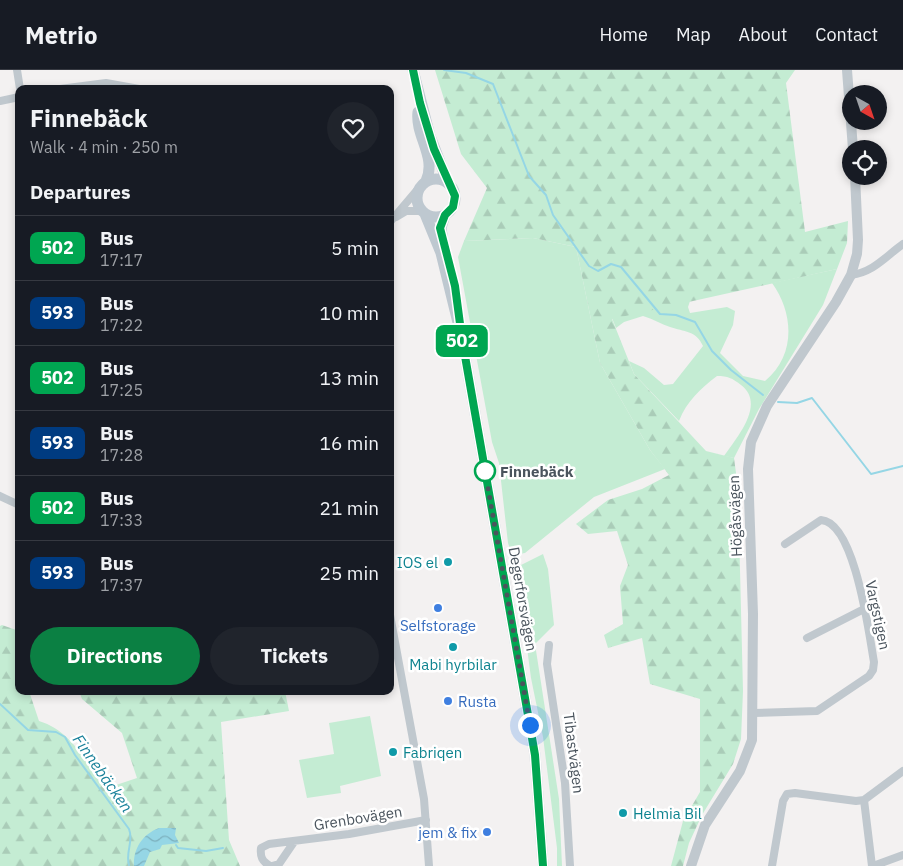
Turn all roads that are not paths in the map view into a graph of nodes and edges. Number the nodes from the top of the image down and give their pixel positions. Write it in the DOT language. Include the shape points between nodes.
graph roads {
  1 [pos="17,70"];
  2 [pos="413,70"];
  3 [pos="847,70"];
  4 [pos="19,85"];
  5 [pos="91,85"];
  6 [pos="117,85"];
  7 [pos="15,99"];
  8 [pos="0,101"];
  9 [pos="420,103"];
  10 [pos="852,140"];
  11 [pos="448,183"];
  12 [pos="422,185"];
  13 [pos="855,185"];
  14 [pos="423,213"];
  15 [pos="445,215"];
  16 [pos="394,217"];
  17 [pos="394,220"];
  18 [pos="903,244"];
  19 [pos="851,275"];
  20 [pos="462,339"];
  21 [pos="0,496"];
  22 [pos="15,502"];
  23 [pos="785,544"];
  24 [pos="864,609"];
  25 [pos="394,636"];
  26 [pos="807,638"];
  27 [pos="549,645"];
  28 [pos="753,713"];
  29 [pos="903,771"];
  30 [pos="864,800"];
  31 [pos="426,820"];
  32 [pos="294,842"];
  33 [pos="903,855"];
  34 [pos="271,866"];
  35 [pos="430,866"];
  36 [pos="543,866"];
  37 [pos="570,866"];
  38 [pos="691,866"];
  39 [pos="772,866"];
  40 [pos="872,866"];
  1 -- 4 [label="street"];
  2 -- 9 [label="main road"];
  3 -- 10 [label="street"];
  5 -- 6 [label="street"];
  7 -- 8 [label="street"];
  9 -- 11 [label="main road"];
  9 -- 12 [label="main road" via="418,117 430,168"];
  11 -- 12 [label="main road" via="437,179"];
  11 -- 15 [label="main road" via="455,200"];
  12 -- 14 [label="main road" via="416,200"];
  12 -- 16 [label="street"];
  13 -- 19 [label="street, Högåsvägen" via="858,240"];
  14 -- 15 [label="main road" via="434,218"];
  14 -- 17 [label="street" via="406,212"];
  14 -- 20 [label="main road, Degerforsvägen" via="441,253"];
  15 -- 20 [label="main road, Degerforsvägen" via="440,228 455,286"];
  18 -- 19 [label="street" via="876,266"];
  19 -- 28 [label="street, Högåsvägen" via="767,406 752,442 748,469"];
  20 -- 36 [label="main road, Degerforsvägen" via="535,755"];
  21 -- 22 [label="street"];
  23 -- 24 [label="street, Vargstigen" via="815,522 827,520 833,523 849,552"];
  24 -- 26 [label="street"];
  24 -- 28 [label="street, Vargstigen" via="874,662 869,676 816,711"];
  25 -- 31 [label="street"];
  27 -- 37 [label="street, Tibastvägen" via="547,664 565,783"];
  28 -- 38 [label="street, Högåsvägen" via="752,740 745,761 706,826"];
  29 -- 30 [label="street"];
  30 -- 39 [label="street" via="787,794"];
  30 -- 40 [label="street"];
  31 -- 32 [label="street, Grenbovägen"];
  31 -- 35 [label="street"];
  32 -- 34 [label="street, Grenbovägen" via="279,864"];
  32 -- 34 [label="street, Grenbovägen" via="261,848 260,855"];
  33 -- 40 [label="street"];
}
